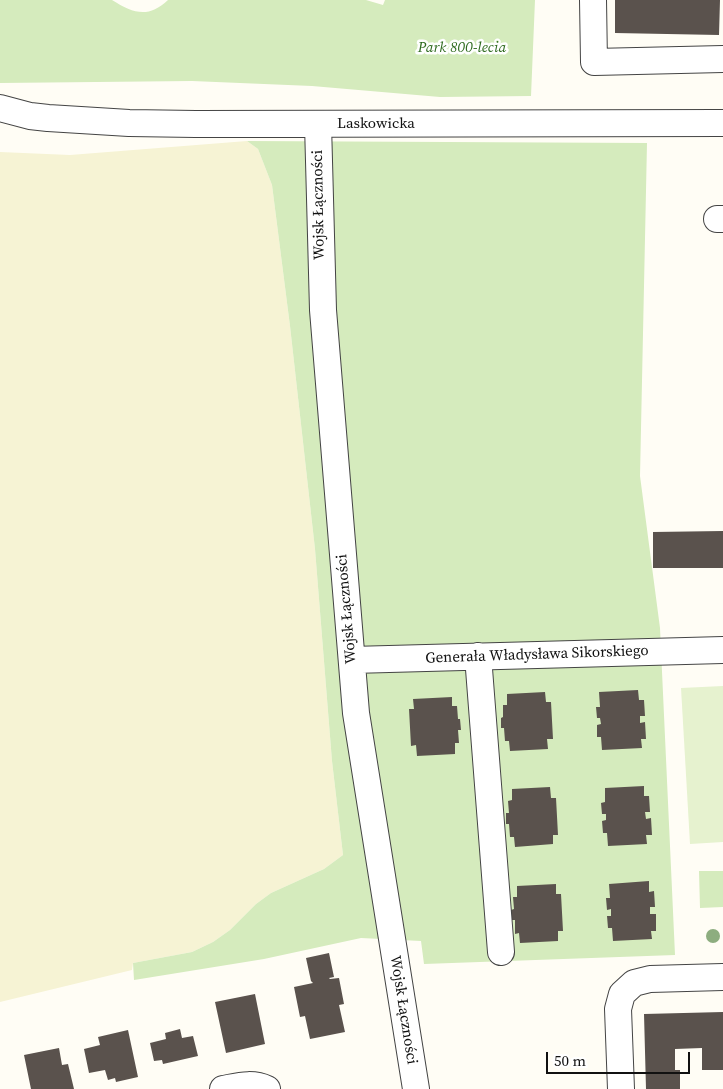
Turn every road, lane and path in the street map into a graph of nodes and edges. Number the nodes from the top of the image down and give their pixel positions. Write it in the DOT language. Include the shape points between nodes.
graph roads {
  1 [pos="593,0"];
  2 [pos="723,59"];
  3 [pos="0,108"];
  4 [pos="30,116"];
  5 [pos="0,119"];
  6 [pos="723,123"];
  7 [pos="318,124"];
  8 [pos="723,650"];
  9 [pos="478,656"];
  10 [pos="352,660"];
  11 [pos="501,952"];
  12 [pos="723,978"];
  13 [pos="223,1089"];
  14 [pos="267,1089"];
  15 [pos="416,1089"];
  16 [pos="621,1089"];
  1 -- 2 [label="street" via="594,62"];
  3 -- 4 [label="street, Laskowicka"];
  4 -- 5 [label="street, Laskowicka"];
  4 -- 7 [label="street, Laskowicka" via="129,123"];
  6 -- 7 [label="street, Laskowicka"];
  7 -- 10 [label="street, Wojsk Łączności" via="323,310"];
  8 -- 9 [label="street, Generała Władysława Sikorskiego"];
  9 -- 10 [label="street, Generała Władysława Sikorskiego"];
  9 -- 11 [label="street"];
  10 -- 15 [label="street, Wojsk Łączności" via="356,713"];
  12 -- 16 [label="street" via="650,979 634,983 622,994 618,1009"];
  13 -- 14 [label="street" via="255,1084"];
}
